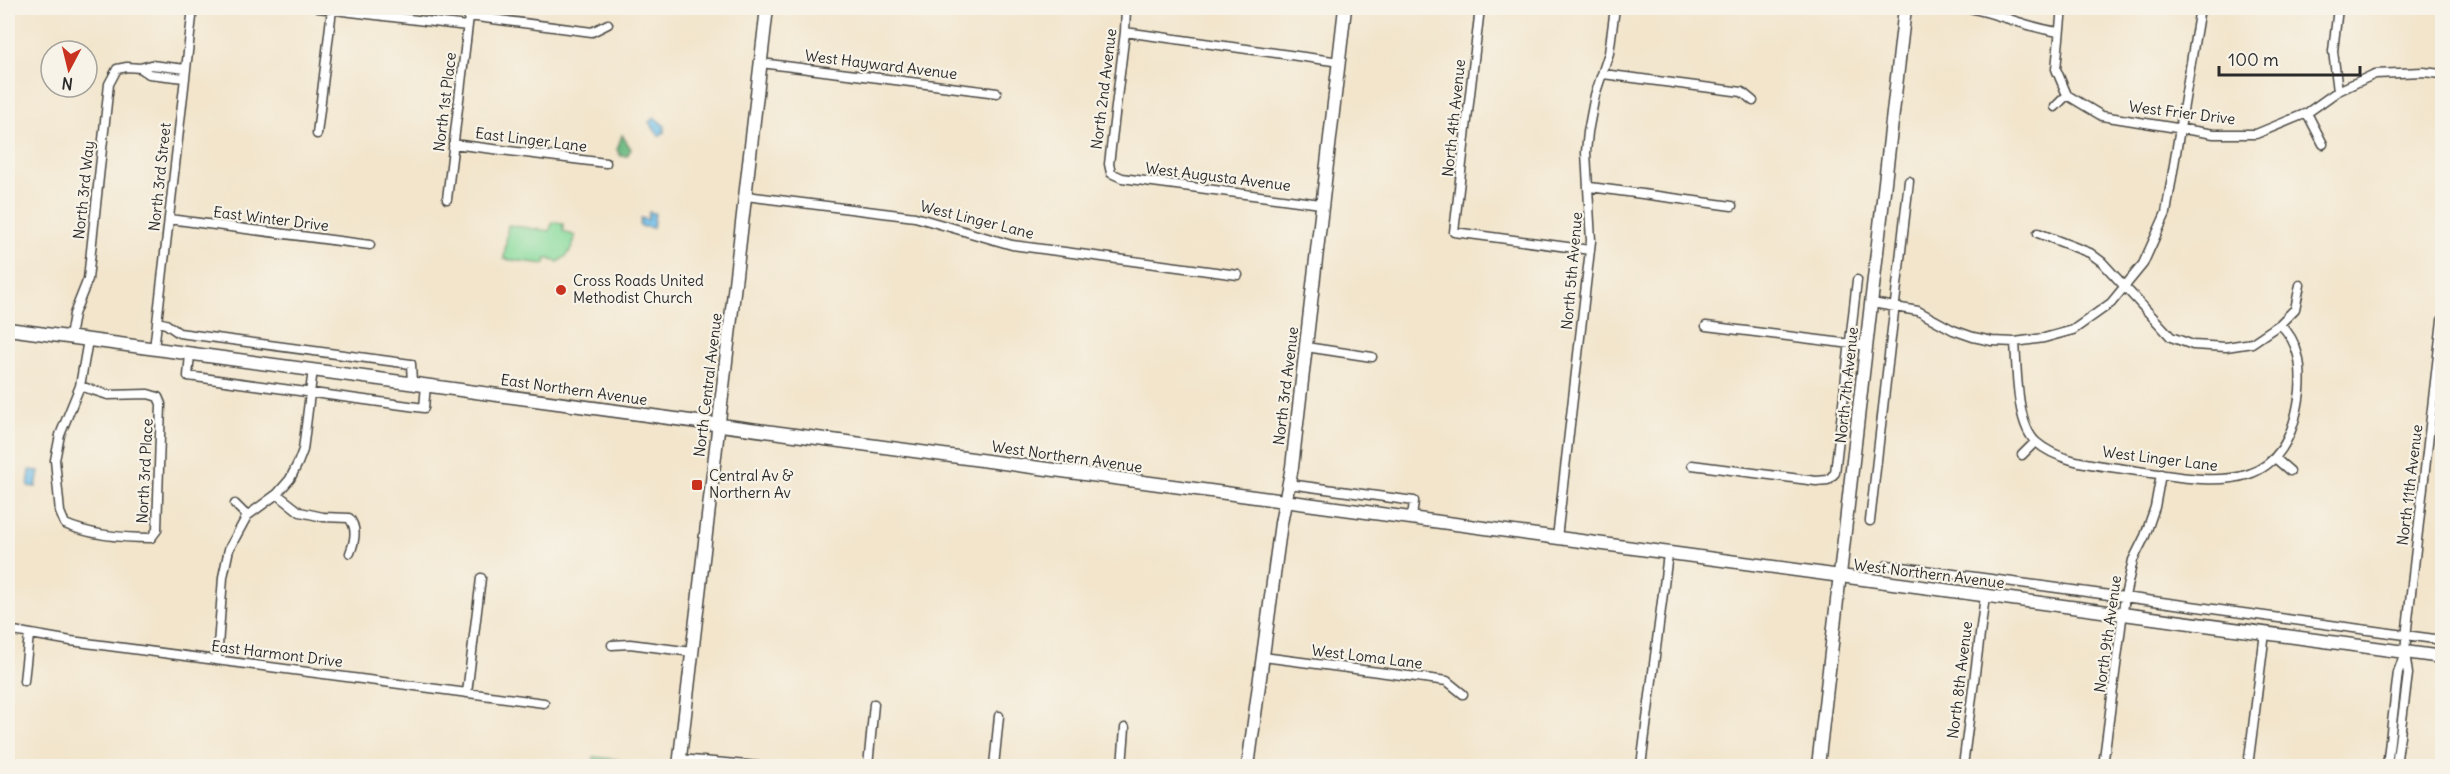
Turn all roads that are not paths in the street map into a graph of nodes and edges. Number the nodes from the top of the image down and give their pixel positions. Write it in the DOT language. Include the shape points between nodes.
graph roads {
  1 [pos="192,8"];
  2 [pos="318,8"];
  3 [pos="767,8"];
  4 [pos="1126,8"];
  5 [pos="1345,8"];
  6 [pos="1480,8"];
  7 [pos="1615,8"];
  8 [pos="1905,8"];
  9 [pos="1970,8"];
  10 [pos="2062,8"];
  11 [pos="2200,8"];
  12 [pos="2338,8"];
  13 [pos="332,9"];
  14 [pos="469,17"];
  15 [pos="608,24"];
  16 [pos="1125,32"];
  17 [pos="2059,32"];
  18 [pos="1340,62"];
  19 [pos="761,63"];
  20 [pos="185,74"];
  21 [pos="1603,74"];
  22 [pos="2442,74"];
  23 [pos="2338,91"];
  24 [pos="997,93"];
  25 [pos="2067,95"];
  26 [pos="1753,100"];
  27 [pos="2055,107"];
  28 [pos="2307,113"];
  29 [pos="2179,129"];
  30 [pos="317,134"];
  31 [pos="453,144"];
  32 [pos="2323,144"];
  33 [pos="606,163"];
  34 [pos="1111,173"];
  35 [pos="1909,181"];
  36 [pos="1590,187"];
  37 [pos="746,196"];
  38 [pos="447,199"];
  39 [pos="1321,204"];
  40 [pos="1732,206"];
  41 [pos="169,219"];
  42 [pos="2038,233"];
  43 [pos="370,245"];
  44 [pos="1590,250"];
  45 [pos="1238,275"];
  46 [pos="1857,280"];
  47 [pos="2300,285"];
  48 [pos="2125,287"];
  49 [pos="1872,303"];
  50 [pos="1895,306"];
  51 [pos="2442,320"];
  52 [pos="157,322"];
  53 [pos="2280,324"];
  54 [pos="1706,326"];
  55 [pos="8,329"];
  56 [pos="70,337"];
  57 [pos="88,340"];
  58 [pos="2015,342"];
  59 [pos="1850,344"];
  60 [pos="1867,346"];
  61 [pos="1306,347"];
  62 [pos="154,349"];
  63 [pos="190,354"];
  64 [pos="1372,357"];
  65 [pos="313,369"];
  66 [pos="412,383"];
  67 [pos="426,385"];
  68 [pos="80,386"];
  69 [pos="310,393"];
  70 [pos="718,425"];
  71 [pos="2035,442"];
  72 [pos="2022,455"];
  73 [pos="2275,458"];
  74 [pos="1692,465"];
  75 [pos="2290,471"];
  76 [pos="2161,474"];
  77 [pos="1289,484"];
  78 [pos="277,494"];
  79 [pos="1285,502"];
  80 [pos="235,504"];
  81 [pos="248,516"];
  82 [pos="1412,518"];
  83 [pos="1870,521"];
  84 [pos="1557,538"];
  85 [pos="350,553"];
  86 [pos="1668,554"];
  87 [pos="1887,566"];
  88 [pos="482,578"];
  89 [pos="1841,578"];
  90 [pos="1985,596"];
  91 [pos="2125,596"];
  92 [pos="2123,613"];
  93 [pos="8,630"];
  94 [pos="2265,633"];
  95 [pos="29,635"];
  96 [pos="2407,635"];
  97 [pos="2442,640"];
  98 [pos="612,645"];
  99 [pos="692,652"];
  100 [pos="2405,652"];
  101 [pos="1263,657"];
  102 [pos="2442,657"];
  103 [pos="217,660"];
  104 [pos="24,681"];
  105 [pos="467,693"];
  106 [pos="1463,694"];
  107 [pos="544,704"];
  108 [pos="874,704"];
  109 [pos="999,716"];
  110 [pos="1125,728"];
  111 [pos="679,763"];
  112 [pos="758,766"];
  113 [pos="868,766"];
  114 [pos="994,766"];
  115 [pos="1122,766"];
  116 [pos="1248,766"];
  117 [pos="1641,766"];
  118 [pos="1818,766"];
  119 [pos="1963,766"];
  120 [pos="2103,766"];
  121 [pos="2248,766"];
  122 [pos="2387,766"];
  123 [pos="2396,766"];
  1 -- 20 [label="street, North 3rd Street"];
  2 -- 13 [label="street"];
  3 -- 19 [label="main road, North Central Avenue"];
  4 -- 16 [label="street, North 2nd Avenue"];
  5 -- 18 [label="main road, North 3rd Avenue"];
  6 -- 44 [label="street, North 4th Avenue" via="1454,232"];
  7 -- 21 [label="street, North 5th Avenue"];
  8 -- 49 [label="main road, North 7th Avenue"];
  9 -- 17 [label="street"];
  10 -- 17 [label="street"];
  11 -- 29 [label="street"];
  12 -- 23 [label="street" via="2333,51"];
  13 -- 14 [label="street"];
  13 -- 30 [label="street"];
  14 -- 15 [label="street" via="592,32"];
  14 -- 31 [label="street, North 1st Place"];
  16 -- 18 [label="street"];
  16 -- 34 [label="street, North 2nd Avenue"];
  17 -- 25 [label="street" via="2056,69"];
  18 -- 39 [label="main road, North 3rd Avenue"];
  19 -- 24 [label="street, West Hayward Avenue"];
  19 -- 37 [label="main road, North Central Avenue"];
  20 -- 41 [label="street, North 3rd Street"];
  20 -- 56 [label="street, North 3rd Way" via="148,74 127,67 117,69 108,84 87,279"];
  21 -- 26 [label="street" via="1742,92"];
  21 -- 36 [label="street, North 5th Avenue" via="1588,132"];
  22 -- 23 [label="street, West Frier Drive" via="2375,74"];
  23 -- 28 [label="street, West Frier Drive"];
  25 -- 27 [label="street"];
  25 -- 29 [label="street, West Frier Drive" via="2102,116"];
  28 -- 29 [label="street, West Frier Drive" via="2256,134"];
  28 -- 32 [label="street"];
  29 -- 48 [label="street" via="2163,221 2143,264"];
  31 -- 33 [label="street, East Linger Lane"];
  31 -- 38 [label="street, North 1st Place"];
  34 -- 39 [label="street, West Augusta Avenue" via="1122,178"];
  35 -- 50 [label="street"];
  36 -- 40 [label="street"];
  36 -- 44 [label="street, North 5th Avenue"];
  37 -- 45 [label="street, West Linger Lane" via="921,218 1012,245"];
  37 -- 70 [label="main road, North Central Avenue"];
  39 -- 61 [label="main road, North 3rd Avenue"];
  41 -- 43 [label="street, East Winter Drive"];
  41 -- 52 [label="street, North 3rd Street"];
  42 -- 48 [label="street" via="2090,253"];
  44 -- 84 [label="street, North 5th Avenue"];
  46 -- 59 [label="street"];
  47 -- 53 [label="street" via="2295,309"];
  48 -- 53 [label="street" via="2171,337 2193,345 2226,347 2252,343"];
  48 -- 58 [label="street" via="2111,303 2073,330"];
  49 -- 50 [label="street"];
  49 -- 60 [label="main road, North 7th Avenue"];
  50 -- 58 [label="street" via="1918,311 1973,337"];
  50 -- 83 [label="street"];
  51 -- 96 [label="street, North 11th Avenue"];
  52 -- 62 [label="street, North 3rd Street"];
  52 -- 66 [label="street" via="179,333 411,364"];
  53 -- 73 [label="street, West Linger Lane" via="2299,355 2300,384 2294,424"];
  54 -- 59 [label="street"];
  55 -- 56 [label="main road, East Northern Avenue"];
  56 -- 57 [label="main road, East Northern Avenue"];
  57 -- 62 [label="main road, East Northern Avenue"];
  57 -- 68 [label="street, North 3rd Place"];
  58 -- 71 [label="street" via="2018,397 2023,419"];
  59 -- 60 [label="street"];
  59 -- 74 [label="street" via="1835,473 1828,480"];
  60 -- 89 [label="main road, North 7th Avenue"];
  61 -- 64 [label="street"];
  61 -- 77 [label="main road, North 3rd Avenue"];
  62 -- 63 [label="main road, East Northern Avenue"];
  63 -- 65 [label="main road, East Northern Avenue"];
  63 -- 69 [label="street" via="188,376"];
  65 -- 66 [label="main road, East Northern Avenue"];
  65 -- 69 [label="street"];
  66 -- 67 [label="main road, East Northern Avenue"];
  67 -- 69 [label="street" via="424,408"];
  67 -- 70 [label="main road, East Northern Avenue"];
  68 -- 68 [label="street, North 3rd Place" via="60,435 55,460 60,512 65,524 77,530 151,538 157,530 161,404 158,397 108,395"];
  69 -- 78 [label="street" via="303,450 290,479"];
  70 -- 79 [label="main road, West Northern Avenue"];
  70 -- 99 [label="main road, North Central Avenue"];
  71 -- 72 [label="street"];
  71 -- 76 [label="street, West Linger Lane" via="2079,462"];
  73 -- 75 [label="street"];
  73 -- 76 [label="street, West Linger Lane" via="2246,475 2220,481"];
  76 -- 91 [label="street, North 9th Avenue" via="2155,507 2133,560"];
  77 -- 79 [label="main road, North 3rd Avenue"];
  77 -- 82 [label="street" via="1414,501"];
  78 -- 81 [label="street"];
  78 -- 85 [label="street" via="300,512 349,518 355,528"];
  79 -- 82 [label="main road, West Northern Avenue"];
  79 -- 101 [label="main road, North 3rd Avenue"];
  80 -- 81 [label="street"];
  81 -- 103 [label="street" via="229,549"];
  82 -- 84 [label="main road, West Northern Avenue"];
  84 -- 86 [label="main road, West Northern Avenue"];
  86 -- 89 [label="main road, West Northern Avenue"];
  86 -- 117 [label="street"];
  87 -- 91 [label="street, West Northern Avenue"];
  88 -- 105 [label="street"];
  89 -- 90 [label="main road, West Northern Avenue"];
  89 -- 118 [label="main road, North 7th Avenue"];
  90 -- 92 [label="main road, West Northern Avenue"];
  90 -- 119 [label="street, North 8th Avenue"];
  91 -- 92 [label="street, North 9th Avenue"];
  91 -- 96 [label="street, West Northern Avenue"];
  92 -- 94 [label="main road, West Northern Avenue"];
  92 -- 120 [label="street, North 9th Avenue"];
  93 -- 95 [label="street, East Harmont Drive"];
  94 -- 100 [label="main road, West Northern Avenue"];
  94 -- 121 [label="street"];
  95 -- 103 [label="street, East Harmont Drive"];
  95 -- 104 [label="street"];
  96 -- 97 [label="street, West Northern Avenue"];
  96 -- 100 [label="street, North 11th Avenue"];
  98 -- 99 [label="street"];
  99 -- 111 [label="main road, North Central Avenue"];
  100 -- 102 [label="main road, West Northern Avenue"];
  100 -- 122 [label="street, North 11th Avenue" via="2398,672"];
  100 -- 123 [label="street, North 11th Avenue" via="2408,674"];
  101 -- 106 [label="street, West Loma Lane" via="1447,681"];
  101 -- 116 [label="main road, North 3rd Avenue"];
  103 -- 105 [label="street, East Harmont Drive"];
  105 -- 107 [label="street, East Harmont Drive"];
  108 -- 113 [label="street"];
  109 -- 114 [label="street"];
  110 -- 115 [label="street"];
  111 -- 112 [label="street"];
}
